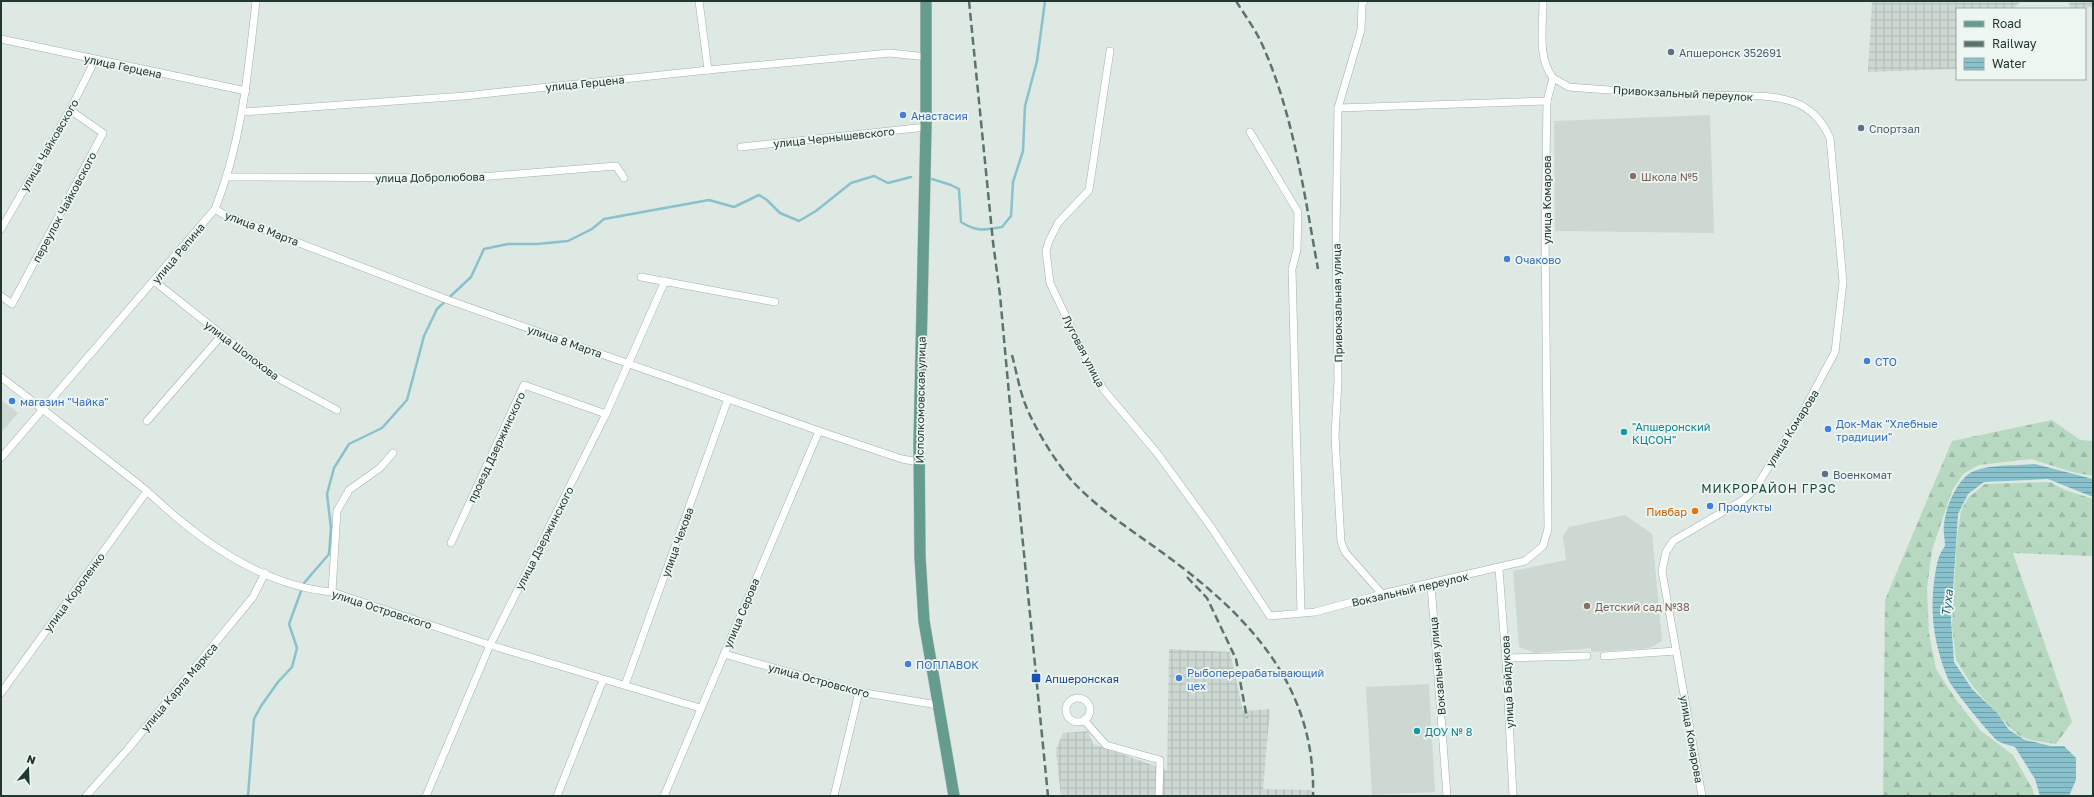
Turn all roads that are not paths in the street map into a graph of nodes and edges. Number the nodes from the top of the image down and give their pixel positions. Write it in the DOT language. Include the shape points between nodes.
graph roads {
  1 [pos="256,1"];
  2 [pos="699,1"];
  3 [pos="926,1"];
  4 [pos="1364,1"];
  5 [pos="1543,1"];
  6 [pos="1,39"];
  7 [pos="1110,50"];
  8 [pos="927,57"];
  9 [pos="95,60"];
  10 [pos="708,70"];
  11 [pos="1554,78"];
  12 [pos="246,91"];
  13 [pos="1547,101"];
  14 [pos="1338,108"];
  15 [pos="70,110"];
  16 [pos="243,112"];
  17 [pos="1813,112"];
  18 [pos="926,127"];
  19 [pos="1250,132"];
  20 [pos="741,147"];
  21 [pos="228,177"];
  22 [pos="624,178"];
  23 [pos="215,209"];
  24 [pos="1,229"];
  25 [pos="641,277"];
  26 [pos="154,281"];
  27 [pos="664,281"];
  28 [pos="1,296"];
  29 [pos="775,302"];
  30 [pos="221,336"];
  31 [pos="628,363"];
  32 [pos="1,377"];
  33 [pos="728,399"];
  34 [pos="43,409"];
  35 [pos="337,410"];
  36 [pos="606,414"];
  37 [pos="147,420"];
  38 [pos="819,431"];
  39 [pos="393,453"];
  40 [pos="1,458"];
  41 [pos="919,462"];
  42 [pos="146,491"];
  43 [pos="451,544"];
  44 [pos="1543,546"];
  45 [pos="1499,568"];
  46 [pos="265,573"];
  47 [pos="1430,584"];
  48 [pos="332,592"];
  49 [pos="1382,594"];
  50 [pos="1301,612"];
  51 [pos="1270,616"];
  52 [pos="490,645"];
  53 [pos="1676,652"];
  54 [pos="724,654"];
  55 [pos="1587,656"];
  56 [pos="1604,656"];
  57 [pos="1506,658"];
  58 [pos="603,680"];
  59 [pos="625,685"];
  60 [pos="859,692"];
  61 [pos="1,693"];
  62 [pos="938,705"];
  63 [pos="700,708"];
  64 [pos="1084,720"];
  65 [pos="86,796"];
  66 [pos="426,796"];
  67 [pos="557,796"];
  68 [pos="664,796"];
  69 [pos="834,796"];
  70 [pos="954,796"];
  71 [pos="1160,796"];
  72 [pos="1447,796"];
  73 [pos="1513,796"];
  74 [pos="1702,796"];
  1 -- 12 [label="street, улица Репина"];
  2 -- 10 [label="street"];
  3 -- 8 [label="main road, Исполкомовская улица"];
  4 -- 14 [label="street, Привокзальная улица" via="1361,30"];
  5 -- 11 [label="street" via="1543,56 1546,69"];
  6 -- 9 [label="street, улица Герцена"];
  7 -- 51 [label="street, Луговая улица" via="1089,190 1058,223 1049,241 1046,251 1050,283 1103,389 1156,453 1211,527"];
  8 -- 10 [label="street, улица Герцена" via="890,53"];
  8 -- 18 [label="main road, Исполкомовская улица"];
  9 -- 12 [label="street, улица Герцена"];
  9 -- 15 [label="street, улица Чайковского"];
  10 -- 16 [label="street, улица Герцена" via="464,96"];
  11 -- 13 [label="street, улица Комарова"];
  11 -- 17 [label="street, Привокзальный переулок" via="1569,87 1764,97 1794,102"];
  12 -- 16 [label="street, улица Репина"];
  13 -- 14 [label="street"];
  13 -- 44 [label="street, улица Комарова" via="1545,240 1548,529"];
  14 -- 49 [label="street, Привокзальная улица" via="1338,381 1335,436 1341,542 1345,552"];
  15 -- 24 [label="street, улица Чайковского"];
  15 -- 28 [label="street, переулок Чайковского" via="103,133 12,304"];
  16 -- 21 [label="street, улица Репина"];
  17 -- 53 [label="street, улица Комарова" via="1823,122 1830,138 1843,282 1836,352 1755,489 1743,500 1673,541 1666,552 1662,571"];
  18 -- 20 [label="street, улица Чернышевского"];
  18 -- 41 [label="main road, Исполкомовская улица"];
  19 -- 50 [label="street" via="1298,212 1297,250 1292,269"];
  21 -- 22 [label="street, улица Добролюбова" via="468,178 616,166"];
  21 -- 23 [label="street, улица Репина"];
  23 -- 26 [label="street, улица Репина"];
  23 -- 31 [label="street, улица 8 Марта" via="442,297"];
  25 -- 27 [label="street"];
  26 -- 30 [label="street, улица Шолохова"];
  26 -- 34 [label="street, улица Репина"];
  27 -- 29 [label="street"];
  27 -- 31 [label="street, улица Дзержинского"];
  30 -- 35 [label="street, улица Шолохова" via="274,376"];
  30 -- 37 [label="street"];
  31 -- 33 [label="street, улица 8 Марта"];
  31 -- 36 [label="street, улица Дзержинского"];
  32 -- 34 [label="street, улица Островского"];
  33 -- 38 [label="street, улица 8 Марта"];
  33 -- 59 [label="street, улица Чехова"];
  34 -- 40 [label="street, улица Репина"];
  34 -- 42 [label="street, улица Островского"];
  36 -- 43 [label="street, проезд Дзержинского" via="524,385"];
  36 -- 52 [label="street, улица Дзержинского"];
  38 -- 41 [label="street, улица 8 Марта" via="902,459"];
  38 -- 54 [label="street, улица Серова"];
  39 -- 48 [label="street" via="380,468 350,490 337,511"];
  41 -- 62 [label="main road, Исполкомовская улица" via="924,621"];
  42 -- 46 [label="street, улица Островского" via="177,518 236,560"];
  42 -- 61 [label="street, улица Короленко"];
  44 -- 45 [label="street, Вокзальный переулок" via="1525,561"];
  45 -- 47 [label="street, Вокзальный переулок"];
  45 -- 57 [label="street, улица Байдукова"];
  46 -- 48 [label="street, улица Островского" via="310,590"];
  46 -- 65 [label="street, улица Карла Маркса" via="253,598"];
  47 -- 49 [label="street, Вокзальный переулок"];
  47 -- 72 [label="street, Вокзальная улица"];
  48 -- 52 [label="street, улица Островского"];
  49 -- 50 [label="street, Вокзальный переулок" via="1315,612"];
  50 -- 51 [label="street, Вокзальный переулок"];
  52 -- 58 [label="street, улица Островского"];
  52 -- 66 [label="street, улица Дзержинского"];
  53 -- 56 [label="street"];
  53 -- 74 [label="street, улица Комарова"];
  54 -- 60 [label="street, улица Островского"];
  54 -- 63 [label="street, улица Серова"];
  55 -- 57 [label="street"];
  57 -- 73 [label="street, улица Байдукова"];
  58 -- 59 [label="street, улица Островского"];
  58 -- 67 [label="street"];
  59 -- 63 [label="street, улица Островского"];
  60 -- 62 [label="street, улица Островского"];
  60 -- 69 [label="street"];
  62 -- 70 [label="main road, Исполкомовская улица"];
  63 -- 68 [label="street, улица Серова"];
  64 -- 71 [label="street" via="1106,745 1160,760"];
}
